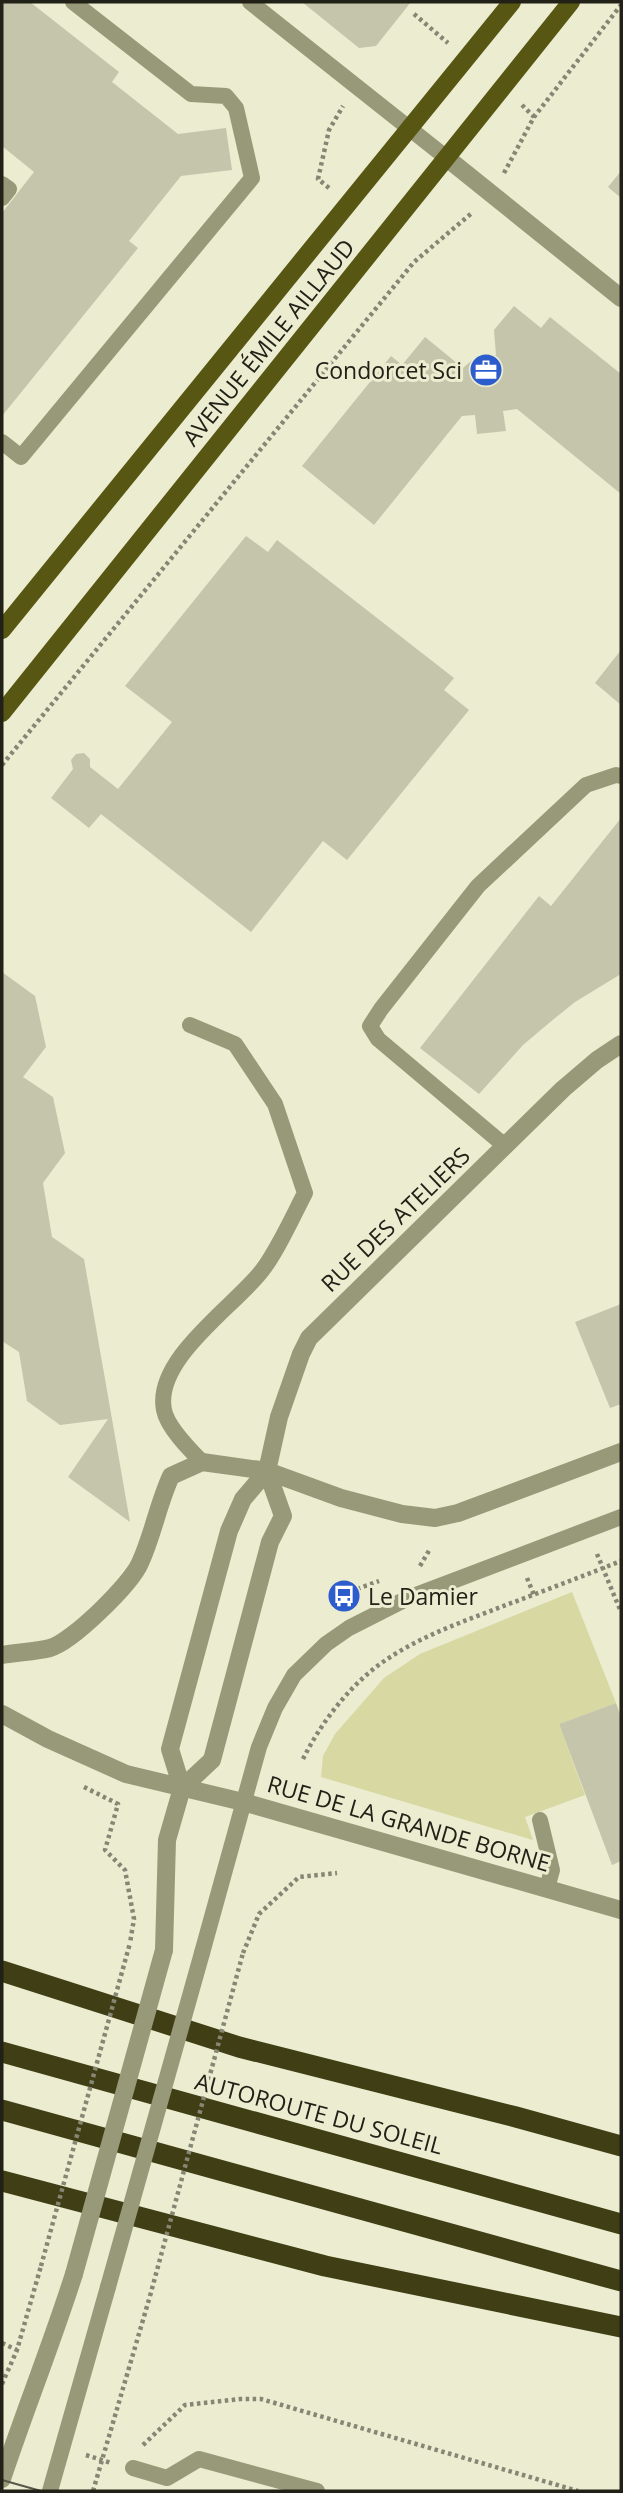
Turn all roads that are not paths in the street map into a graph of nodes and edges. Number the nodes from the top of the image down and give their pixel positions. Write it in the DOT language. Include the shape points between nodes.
graph roads {
  1 [pos="73,2"];
  2 [pos="250,2"];
  3 [pos="512,2"];
  4 [pos="571,2"];
  5 [pos="411,128"];
  6 [pos="448,159"];
  7 [pos="2,184"];
  8 [pos="2,198"];
  9 [pos="621,298"];
  10 [pos="2,442"];
  11 [pos="2,631"];
  12 [pos="2,713"];
  13 [pos="621,776"];
  14 [pos="190,1026"];
  15 [pos="621,1044"];
  16 [pos="505,1146"];
  17 [pos="621,1452"];
  18 [pos="202,1462"];
  19 [pos="267,1471"];
  20 [pos="621,1517"];
  21 [pos="2,1655"];
  22 [pos="2,1714"];
  23 [pos="182,1788"];
  24 [pos="243,1802"];
  25 [pos="540,1820"];
  26 [pos="547,1888"];
  27 [pos="621,1910"];
  28 [pos="2,1971"];
  29 [pos="2,2052"];
  30 [pos="2,2110"];
  31 [pos="621,2146"];
  32 [pos="2,2181"];
  33 [pos="621,2224"];
  34 [pos="621,2281"];
  35 [pos="621,2327"];
  36 [pos="133,2468"];
  37 [pos="2,2479"];
  38 [pos="50,2491"];
  39 [pos="317,2491"];
  1 -- 10 [label="lane" via="191,94 226,96 236,108 251,178 21,457"];
  2 -- 5 [label="lane"];
  3 -- 5 [label="main road, AVENUE ÉMILE AILLAUD"];
  4 -- 6 [label="main road, AVENUE ÉMILE AILLAUD"];
  5 -- 6 [label="lane"];
  5 -- 11 [label="main road, AVENUE ÉMILE AILLAUD"];
  6 -- 9 [label="street"];
  6 -- 12 [label="main road, AVENUE ÉMILE AILLAUD"];
  7 -- 8 [label="lane" via="9,189"];
  13 -- 16 [label="lane" via="586,785 478,886 370,1026 378,1039"];
  14 -- 18 [label="lane" via="235,1044 275,1104 306,1194 261,1272 180,1355 166,1384 164,1411 183,1443"];
  15 -- 16 [label="street, RUE DES ATELIERS" via="563,1089"];
  16 -- 19 [label="street, RUE DES ATELIERS" via="309,1338 279,1417"];
  17 -- 19 [label="street" via="435,1518 341,1498"];
  18 -- 19 [label="street"];
  18 -- 21 [label="street" via="171,1476 139,1567 88,1623 52,1647"];
  19 -- 23 [label="street" via="243,1499 229,1531 177,1722 170,1749"];
  19 -- 23 [label="street" via="282,1516 270,1542 212,1760"];
  20 -- 24 [label="lane" via="408,1598 326,1644 294,1675 275,1708 258,1747"];
  22 -- 23 [label="street, RUE DE LA GRANDE BORNE" via="126,1774"];
  23 -- 24 [label="street, RUE DE LA GRANDE BORNE"];
  23 -- 37 [label="street, bridge" via="167,1840 164,1950 75,2274"];
  24 -- 26 [label="street, RUE DE LA GRANDE BORNE"];
  24 -- 38 [label="lane, bridge"];
  25 -- 26 [label="lane" via="552,1870"];
  26 -- 27 [label="street, RUE DE LA GRANDE BORNE"];
  28 -- 31 [label="highway" via="239,2047"];
  29 -- 33 [label="highway, AUTOROUTE DU SOLEIL"];
  30 -- 34 [label="highway"];
  32 -- 35 [label="highway" via="325,2266"];
  36 -- 39 [label="lane" via="167,2478 200,2459"];
}
